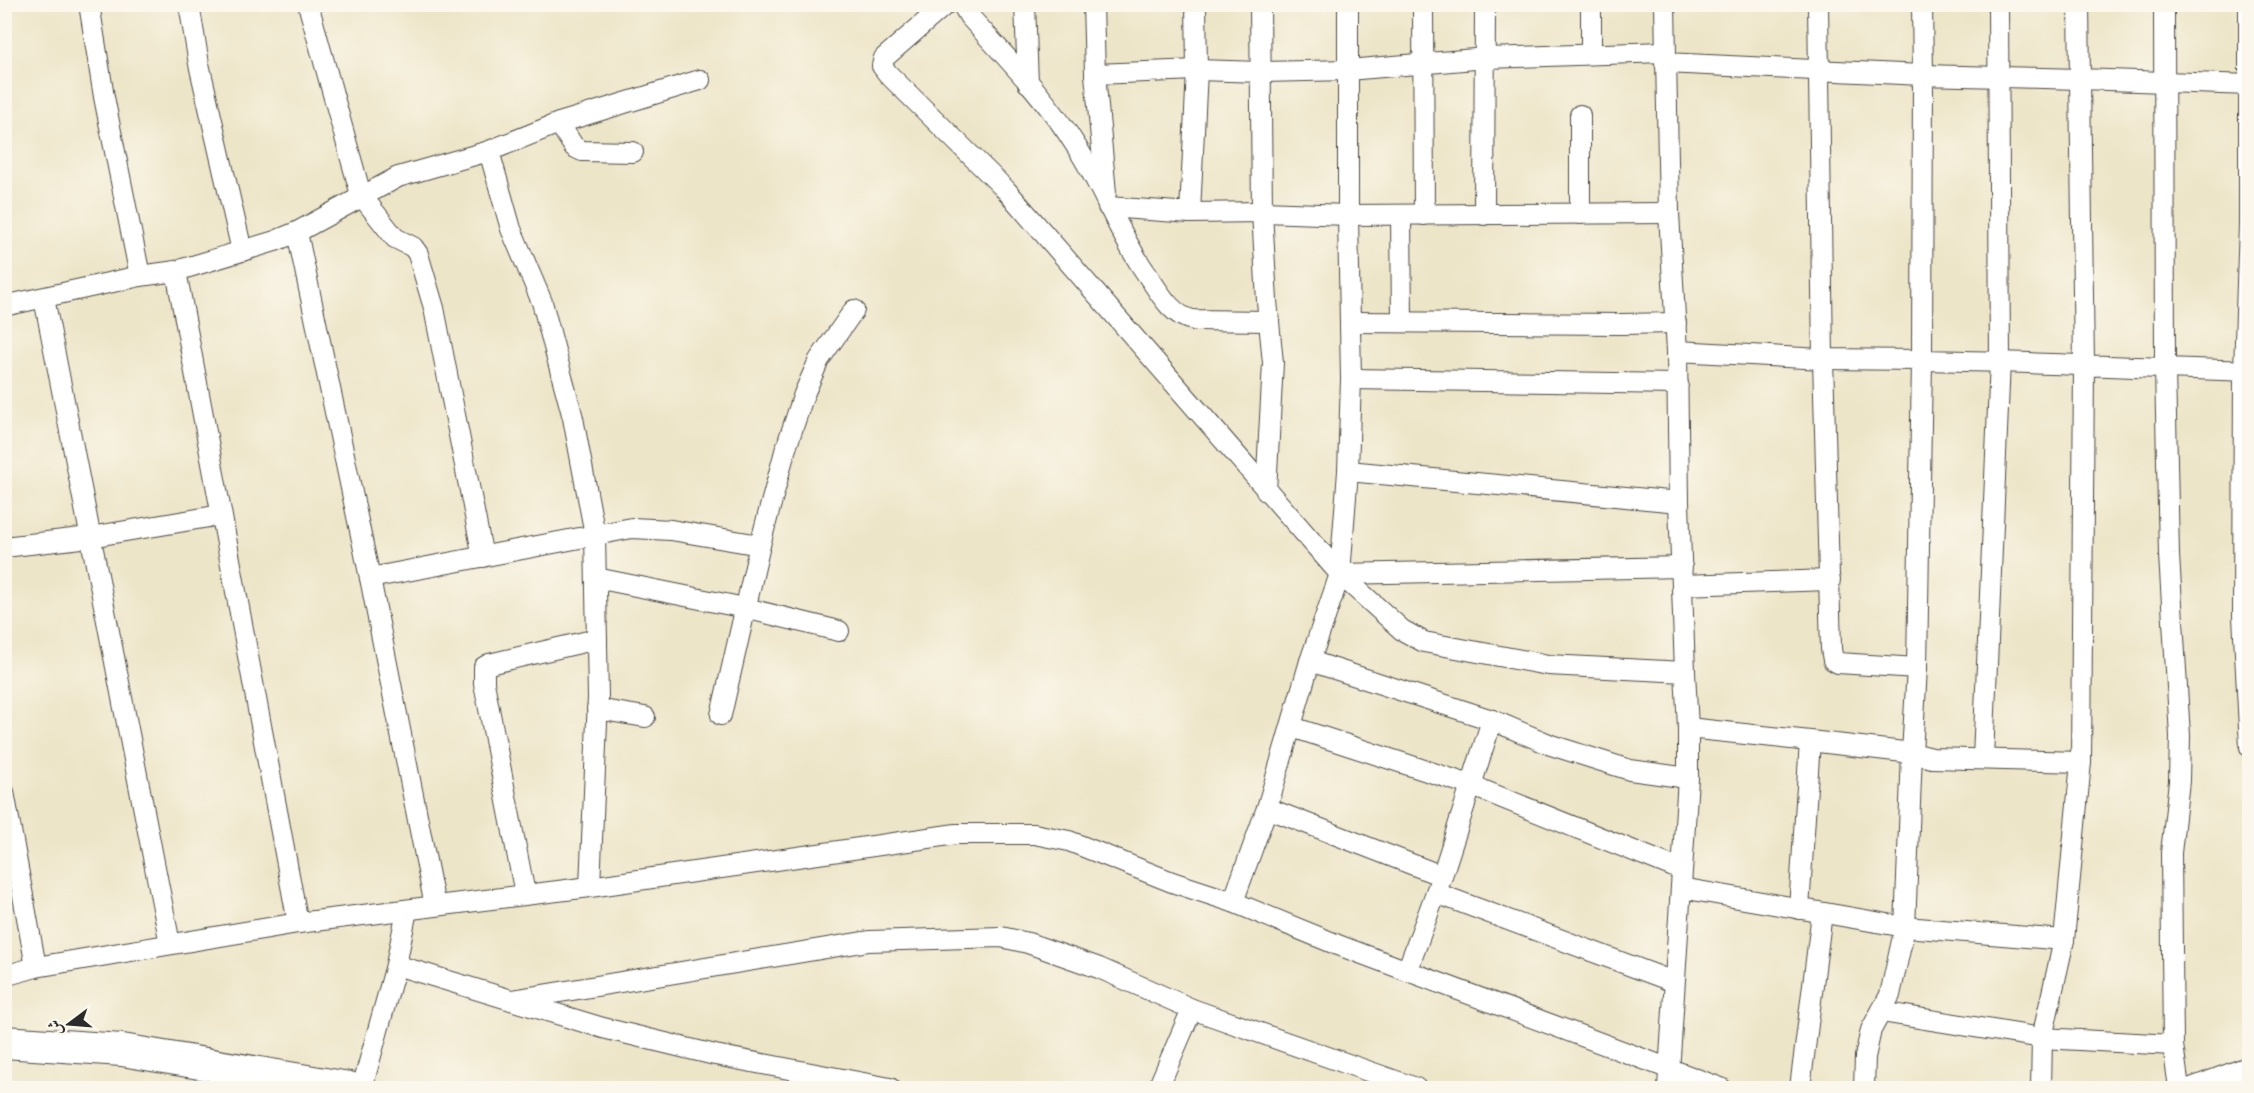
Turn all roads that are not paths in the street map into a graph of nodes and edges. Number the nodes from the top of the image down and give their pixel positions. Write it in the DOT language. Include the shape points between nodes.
graph roads {
  1 [pos="89,4"];
  2 [pos="189,4"];
  3 [pos="308,4"];
  4 [pos="946,4"];
  5 [pos="962,4"];
  6 [pos="1025,4"];
  7 [pos="1094,4"];
  8 [pos="1196,4"];
  9 [pos="1260,4"];
  10 [pos="1348,4"];
  11 [pos="1424,4"];
  12 [pos="1485,4"];
  13 [pos="1591,4"];
  14 [pos="1665,4"];
  15 [pos="1818,4"];
  16 [pos="1922,4"];
  17 [pos="1998,4"];
  18 [pos="2079,4"];
  19 [pos="2164,4"];
  20 [pos="2249,4"];
  21 [pos="1592,53"];
  22 [pos="1664,57"];
  23 [pos="1486,58"];
  24 [pos="1424,64"];
  25 [pos="1197,70"];
  26 [pos="1348,70"];
  27 [pos="1817,70"];
  28 [pos="1262,72"];
  29 [pos="1095,74"];
  30 [pos="1923,75"];
  31 [pos="1998,76"];
  32 [pos="2080,79"];
  33 [pos="700,80"];
  34 [pos="2164,82"];
  35 [pos="1028,83"];
  36 [pos="2249,85"];
  37 [pos="1580,115"];
  38 [pos="559,123"];
  39 [pos="489,151"];
  40 [pos="633,152"];
  41 [pos="361,195"];
  42 [pos="1108,207"];
  43 [pos="1262,212"];
  44 [pos="1190,213"];
  45 [pos="1669,213"];
  46 [pos="1580,214"];
  47 [pos="1348,215"];
  48 [pos="1401,215"];
  49 [pos="1424,215"];
  50 [pos="1484,215"];
  51 [pos="297,232"];
  52 [pos="242,251"];
  53 [pos="176,271"];
  54 [pos="140,276"];
  55 [pos="44,298"];
  56 [pos="4,306"];
  57 [pos="854,310"];
  58 [pos="1269,321"];
  59 [pos="1351,322"];
  60 [pos="1402,322"];
  61 [pos="1676,322"];
  62 [pos="1677,351"];
  63 [pos="1823,359"];
  64 [pos="1922,360"];
  65 [pos="2000,361"];
  66 [pos="2084,366"];
  67 [pos="2165,368"];
  68 [pos="2247,371"];
  69 [pos="1351,379"];
  70 [pos="1678,384"];
  71 [pos="1348,471"];
  72 [pos="1266,491"];
  73 [pos="1679,502"];
  74 [pos="221,515"];
  75 [pos="595,535"];
  76 [pos="90,537"];
  77 [pos="760,545"];
  78 [pos="4,547"];
  79 [pos="483,557"];
  80 [pos="1340,574"];
  81 [pos="1682,576"];
  82 [pos="370,578"];
  83 [pos="596,578"];
  84 [pos="1830,580"];
  85 [pos="745,608"];
  86 [pos="839,631"];
  87 [pos="597,639"];
  88 [pos="1310,661"];
  89 [pos="1917,668"];
  90 [pos="1685,672"];
  91 [pos="597,709"];
  92 [pos="720,715"];
  93 [pos="645,717"];
  94 [pos="1492,720"];
  95 [pos="1292,726"];
  96 [pos="1688,728"];
  97 [pos="1810,741"];
  98 [pos="2250,747"];
  99 [pos="1912,753"];
  100 [pos="1983,758"];
  101 [pos="2081,762"];
  102 [pos="1688,778"];
  103 [pos="1470,785"];
  104 [pos="4,792"];
  105 [pos="1267,808"];
  106 [pos="7,815"];
  107 [pos="1681,879"];
  108 [pos="1439,885"];
  109 [pos="590,886"];
  110 [pos="525,894"];
  111 [pos="1233,902"];
  112 [pos="435,906"];
  113 [pos="1799,909"];
  114 [pos="407,910"];
  115 [pos="1822,913"];
  116 [pos="298,923"];
  117 [pos="1905,927"];
  118 [pos="2064,940"];
  119 [pos="170,945"];
  120 [pos="396,965"];
  121 [pos="36,967"];
  122 [pos="1407,971"];
  123 [pos="4,976"];
  124 [pos="1674,981"];
  125 [pos="512,1000"];
  126 [pos="1192,1009"];
  127 [pos="1881,1012"];
  128 [pos="2042,1038"];
  129 [pos="4,1042"];
  130 [pos="2173,1045"];
  131 [pos="2250,1066"];
  132 [pos="1669,1068"];
  133 [pos="348,1089"];
  134 [pos="362,1089"];
  135 [pos="890,1089"];
  136 [pos="1158,1089"];
  137 [pos="1416,1089"];
  138 [pos="1668,1089"];
  139 [pos="1721,1089"];
  140 [pos="1800,1089"];
  141 [pos="1864,1089"];
  142 [pos="2040,1089"];
  143 [pos="2179,1089"];
  144 [pos="2191,1089"];
  1 -- 54 [label="street"];
  2 -- 52 [label="street" via="201,75"];
  3 -- 41 [label="street"];
  4 -- 72 [label="street" via="884,58 882,66 1006,190"];
  5 -- 35 [label="street"];
  6 -- 35 [label="street"];
  7 -- 29 [label="street"];
  8 -- 25 [label="street"];
  9 -- 28 [label="street"];
  10 -- 26 [label="street"];
  11 -- 24 [label="street"];
  12 -- 23 [label="street"];
  13 -- 21 [label="street"];
  14 -- 22 [label="street"];
  15 -- 27 [label="street"];
  16 -- 30 [label="street"];
  17 -- 31 [label="street"];
  18 -- 32 [label="street"];
  19 -- 34 [label="street"];
  20 -- 36 [label="street"];
  21 -- 22 [label="street"];
  21 -- 23 [label="street"];
  22 -- 27 [label="street"];
  22 -- 45 [label="street"];
  23 -- 24 [label="street"];
  23 -- 50 [label="street"];
  24 -- 26 [label="street"];
  24 -- 49 [label="street"];
  25 -- 28 [label="street"];
  25 -- 29 [label="street"];
  25 -- 44 [label="street"];
  26 -- 28 [label="street"];
  26 -- 47 [label="street"];
  27 -- 30 [label="street"];
  27 -- 63 [label="street"];
  28 -- 43 [label="street"];
  29 -- 42 [label="street"];
  30 -- 31 [label="street"];
  30 -- 64 [label="street"];
  31 -- 32 [label="street"];
  31 -- 65 [label="street"];
  32 -- 34 [label="street"];
  32 -- 66 [label="street"];
  33 -- 38 [label="street"];
  34 -- 36 [label="street"];
  34 -- 67 [label="street"];
  35 -- 42 [label="street" via="1077,147"];
  36 -- 68 [label="street"];
  37 -- 46 [label="street"];
  38 -- 39 [label="street"];
  38 -- 40 [label="street" via="574,147 582,151"];
  39 -- 41 [label="street" via="398,177"];
  39 -- 75 [label="street" via="511,229 543,302 573,418"];
  41 -- 51 [label="street"];
  41 -- 79 [label="street" via="395,238 418,254 434,308"];
  42 -- 44 [label="street"];
  42 -- 58 [label="street" via="1142,267 1172,309 1184,318"];
  43 -- 44 [label="street"];
  43 -- 47 [label="street"];
  43 -- 58 [label="street"];
  45 -- 46 [label="street"];
  45 -- 61 [label="street"];
  46 -- 50 [label="street"];
  47 -- 48 [label="street"];
  47 -- 59 [label="street"];
  48 -- 49 [label="street"];
  48 -- 60 [label="street"];
  49 -- 50 [label="street"];
  51 -- 52 [label="street"];
  51 -- 82 [label="street"];
  52 -- 53 [label="street"];
  53 -- 54 [label="street"];
  53 -- 74 [label="street"];
  54 -- 55 [label="street"];
  55 -- 56 [label="street"];
  55 -- 76 [label="street"];
  57 -- 77 [label="street" via="819,360 804,394"];
  58 -- 72 [label="street" via="1273,363"];
  59 -- 60 [label="street"];
  59 -- 69 [label="street"];
  60 -- 61 [label="street"];
  61 -- 62 [label="street"];
  62 -- 63 [label="street"];
  62 -- 70 [label="street"];
  63 -- 64 [label="street"];
  63 -- 84 [label="street"];
  64 -- 65 [label="street"];
  64 -- 89 [label="street"];
  65 -- 66 [label="street"];
  65 -- 100 [label="street"];
  66 -- 67 [label="street"];
  66 -- 101 [label="street"];
  67 -- 68 [label="street"];
  67 -- 130 [label="street" via="2169,555 2180,736 2171,853"];
  68 -- 98 [label="street" via="2243,616"];
  69 -- 70 [label="street"];
  69 -- 71 [label="street"];
  70 -- 73 [label="street"];
  71 -- 73 [label="street"];
  71 -- 80 [label="street"];
  72 -- 80 [label="street"];
  73 -- 81 [label="street"];
  74 -- 76 [label="street"];
  74 -- 116 [label="street"];
  75 -- 77 [label="street" via="632,528 671,530"];
  75 -- 79 [label="street"];
  75 -- 83 [label="street"];
  76 -- 78 [label="street"];
  76 -- 119 [label="street"];
  77 -- 85 [label="street"];
  79 -- 82 [label="street"];
  80 -- 81 [label="street"];
  80 -- 88 [label="street"];
  80 -- 90 [label="street" via="1402,630 1424,642 1548,665"];
  81 -- 84 [label="street"];
  81 -- 90 [label="street"];
  82 -- 112 [label="street"];
  83 -- 85 [label="street"];
  83 -- 87 [label="street"];
  84 -- 89 [label="street" via="1833,660 1846,665"];
  85 -- 86 [label="street"];
  85 -- 92 [label="street"];
  87 -- 91 [label="street"];
  87 -- 110 [label="street" via="484,667"];
  88 -- 94 [label="street"];
  88 -- 95 [label="street"];
  89 -- 99 [label="street"];
  90 -- 96 [label="street"];
  91 -- 93 [label="street"];
  91 -- 109 [label="street"];
  94 -- 102 [label="street" via="1551,745 1630,770"];
  94 -- 103 [label="street"];
  95 -- 103 [label="street"];
  95 -- 105 [label="street"];
  96 -- 97 [label="street"];
  96 -- 102 [label="street"];
  97 -- 99 [label="street"];
  97 -- 113 [label="street"];
  99 -- 100 [label="street" via="1932,758"];
  99 -- 117 [label="street"];
  100 -- 101 [label="street"];
  101 -- 118 [label="street"];
  102 -- 107 [label="street"];
  103 -- 107 [label="street"];
  103 -- 108 [label="street"];
  104 -- 106 [label="street"];
  105 -- 108 [label="street"];
  105 -- 111 [label="street"];
  106 -- 121 [label="street"];
  107 -- 113 [label="street"];
  107 -- 124 [label="street"];
  108 -- 122 [label="street"];
  108 -- 124 [label="street"];
  109 -- 110 [label="street"];
  109 -- 111 [label="street" via="956,834 1034,834 1069,842"];
  110 -- 112 [label="street"];
  111 -- 122 [label="street"];
  112 -- 114 [label="street"];
  113 -- 115 [label="street"];
  114 -- 116 [label="street"];
  114 -- 120 [label="street"];
  115 -- 117 [label="street"];
  115 -- 140 [label="street"];
  116 -- 119 [label="street"];
  117 -- 118 [label="street"];
  117 -- 127 [label="street" via="1890,994"];
  118 -- 128 [label="street"];
  119 -- 121 [label="street"];
  120 -- 125 [label="street"];
  120 -- 134 [label="street"];
  121 -- 123 [label="street"];
  122 -- 132 [label="street"];
  124 -- 132 [label="street"];
  125 -- 126 [label="street" via="869,940 981,936 1028,943 1099,968"];
  125 -- 135 [label="street" via="603,1028 715,1055"];
  126 -- 136 [label="street"];
  126 -- 137 [label="street"];
  127 -- 128 [label="street"];
  127 -- 141 [label="street" via="1871,1030 1865,1057"];
  128 -- 130 [label="street"];
  128 -- 142 [label="street"];
  129 -- 133 [label="main road" via="122,1050"];
  130 -- 143 [label="street"];
  131 -- 144 [label="street"];
  132 -- 138 [label="street"];
  132 -- 139 [label="street"];
}
